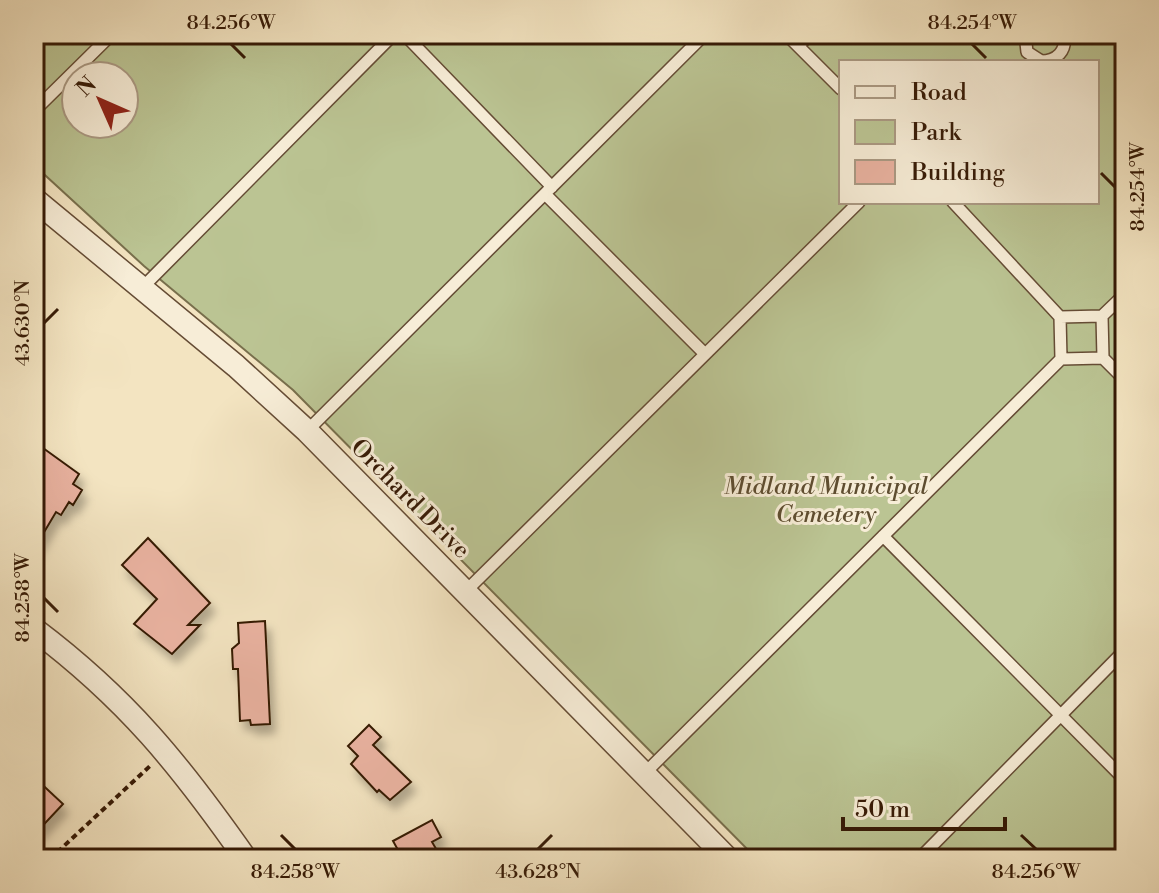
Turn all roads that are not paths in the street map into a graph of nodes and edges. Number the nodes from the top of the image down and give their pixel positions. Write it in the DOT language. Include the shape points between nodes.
graph roads {
  1 [pos="112,34"];
  2 [pos="394,34"];
  3 [pos="404,34"];
  4 [pos="705,34"];
  5 [pos="786,34"];
  6 [pos="812,34"];
  7 [pos="1025,34"];
  8 [pos="1064,34"];
  9 [pos="798,45"];
  10 [pos="1039,60"];
  11 [pos="1045,60"];
  12 [pos="839,87"];
  13 [pos="34,111"];
  14 [pos="548,191"];
  15 [pos="34,199"];
  16 [pos="857,204"];
  17 [pos="955,204"];
  18 [pos="141,289"];
  19 [pos="1125,294"];
  20 [pos="1102,316"];
  21 [pos="1060,317"];
  22 [pos="705,354"];
  23 [pos="1103,358"];
  24 [pos="1061,359"];
  25 [pos="1125,380"];
  26 [pos="307,431"];
  27 [pos="883,536"];
  28 [pos="465,592"];
  29 [pos="34,629"];
  30 [pos="1125,650"];
  31 [pos="1062,716"];
  32 [pos="644,774"];
  33 [pos="1125,780"];
  34 [pos="246,859"];
  35 [pos="728,859"];
  36 [pos="919,859"];
  1 -- 13 [label="lane"];
  2 -- 18 [label="lane"];
  3 -- 14 [label="lane"];
  4 -- 14 [label="lane"];
  5 -- 9 [label="lane"];
  6 -- 9 [label="lane"];
  7 -- 10 [label="lane" via="1027,52"];
  8 -- 11 [label="lane" via="1058,57"];
  9 -- 12 [label="lane"];
  14 -- 22 [label="lane"];
  14 -- 26 [label="lane"];
  15 -- 18 [label="street, Orchard Drive"];
  16 -- 22 [label="lane"];
  17 -- 21 [label="lane"];
  18 -- 26 [label="street, Orchard Drive"];
  19 -- 20 [label="lane"];
  20 -- 21 [label="lane"];
  20 -- 23 [label="lane"];
  21 -- 24 [label="lane"];
  22 -- 28 [label="lane"];
  23 -- 24 [label="lane"];
  23 -- 25 [label="lane"];
  24 -- 27 [label="lane"];
  26 -- 28 [label="street, Orchard Drive"];
  27 -- 31 [label="lane"];
  27 -- 32 [label="lane"];
  28 -- 32 [label="street, Orchard Drive"];
  29 -- 34 [label="street" via="131,710"];
  30 -- 31 [label="lane"];
  31 -- 33 [label="lane"];
  31 -- 36 [label="lane"];
  32 -- 35 [label="street, Orchard Drive"];
}
